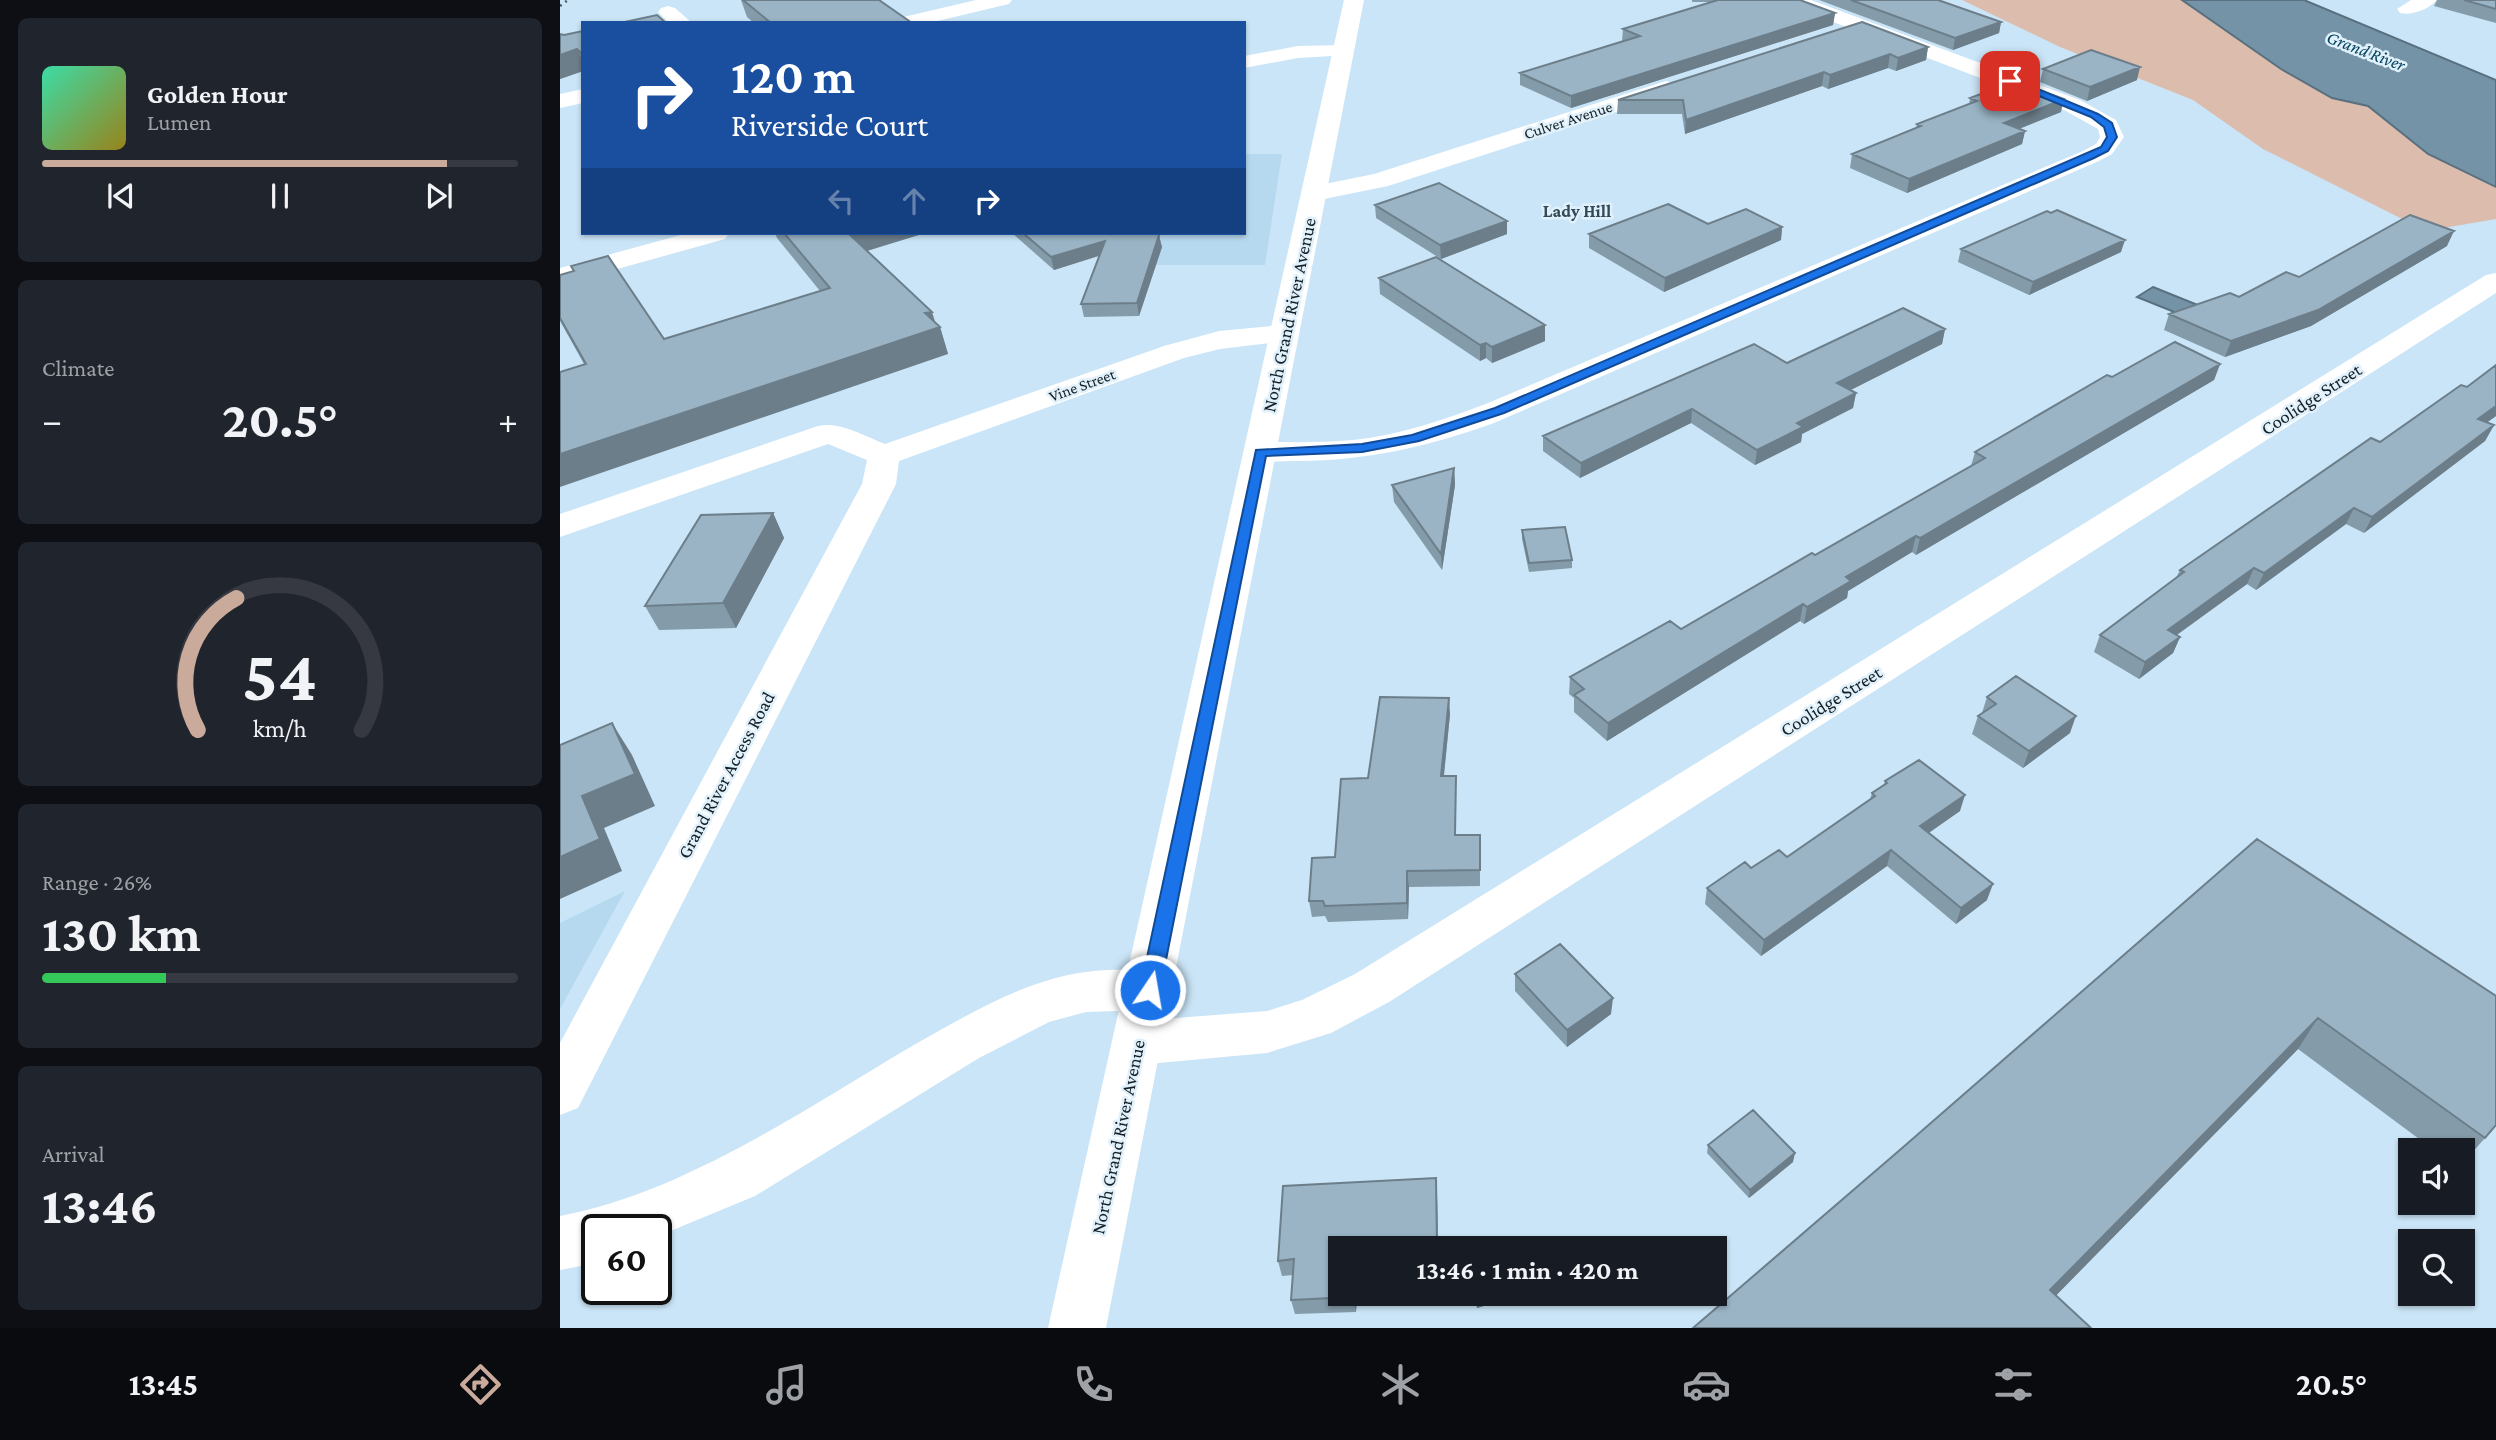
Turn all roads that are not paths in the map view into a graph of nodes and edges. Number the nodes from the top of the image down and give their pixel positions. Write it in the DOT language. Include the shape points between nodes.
graph roads {
  1 [pos="1002,0"];
  2 [pos="1354,0"];
  3 [pos="1793,0"];
  4 [pos="2427,0"];
  5 [pos="2407,9"];
  6 [pos="911,21"];
  7 [pos="1861,25"];
  8 [pos="1822,38"];
  9 [pos="1340,58"];
  10 [pos="1246,62"];
  11 [pos="1691,80"];
  12 [pos="1256,82"];
  13 [pos="581,96"];
  14 [pos="560,101"];
  15 [pos="1314,192"];
  16 [pos="709,235"];
  17 [pos="562,276"];
  18 [pos="2496,281"];
  19 [pos="1284,334"];
  20 [pos="1261,453"];
  21 [pos="884,455"];
  22 [pos="560,526"];
  23 [pos="1150,990"];
  24 [pos="1137,1043"];
  25 [pos="560,1092"];
  26 [pos="649,1214"];
  27 [pos="581,1239"];
  28 [pos="560,1243"];
  29 [pos="1077,1328"];
  1 -- 6 [label="street"];
  2 -- 9 [label="street, North Grand River Avenue"];
  3 -- 7 [label="street"];
  4 -- 5 [label="street"];
  7 -- 8 [label="street"];
  7 -- 20 [label="street" via="2072,105 2108,125 2112,137 2104,149 2091,156 1488,415 1415,438 1362,448"];
  9 -- 10 [label="street" via="1298,52"];
  9 -- 12 [label="street"];
  9 -- 15 [label="street, North Grand River Avenue"];
  11 -- 15 [label="street, Culver Avenue" via="1379,181"];
  13 -- 14 [label="street"];
  15 -- 19 [label="street, North Grand River Avenue"];
  16 -- 17 [label="street"];
  18 -- 24 [label="street, Coolidge Street" via="1372,988 1314,1018 1267,1032"];
  19 -- 20 [label="street, North Grand River Avenue"];
  19 -- 21 [label="street, Vine Street" via="1219,340 1174,352"];
  20 -- 23 [label="street, North Grand River Avenue"];
  21 -- 22 [label="street" via="829,433"];
  21 -- 25 [label="street, Grand River Access Road" via="879,484"];
  23 -- 24 [label="street, North Grand River Avenue"];
  23 -- 26 [label="street" via="1086,992 1038,1005 962,1043 736,1178"];
  24 -- 29 [label="street, North Grand River Avenue"];
  27 -- 28 [label="street"];
}
